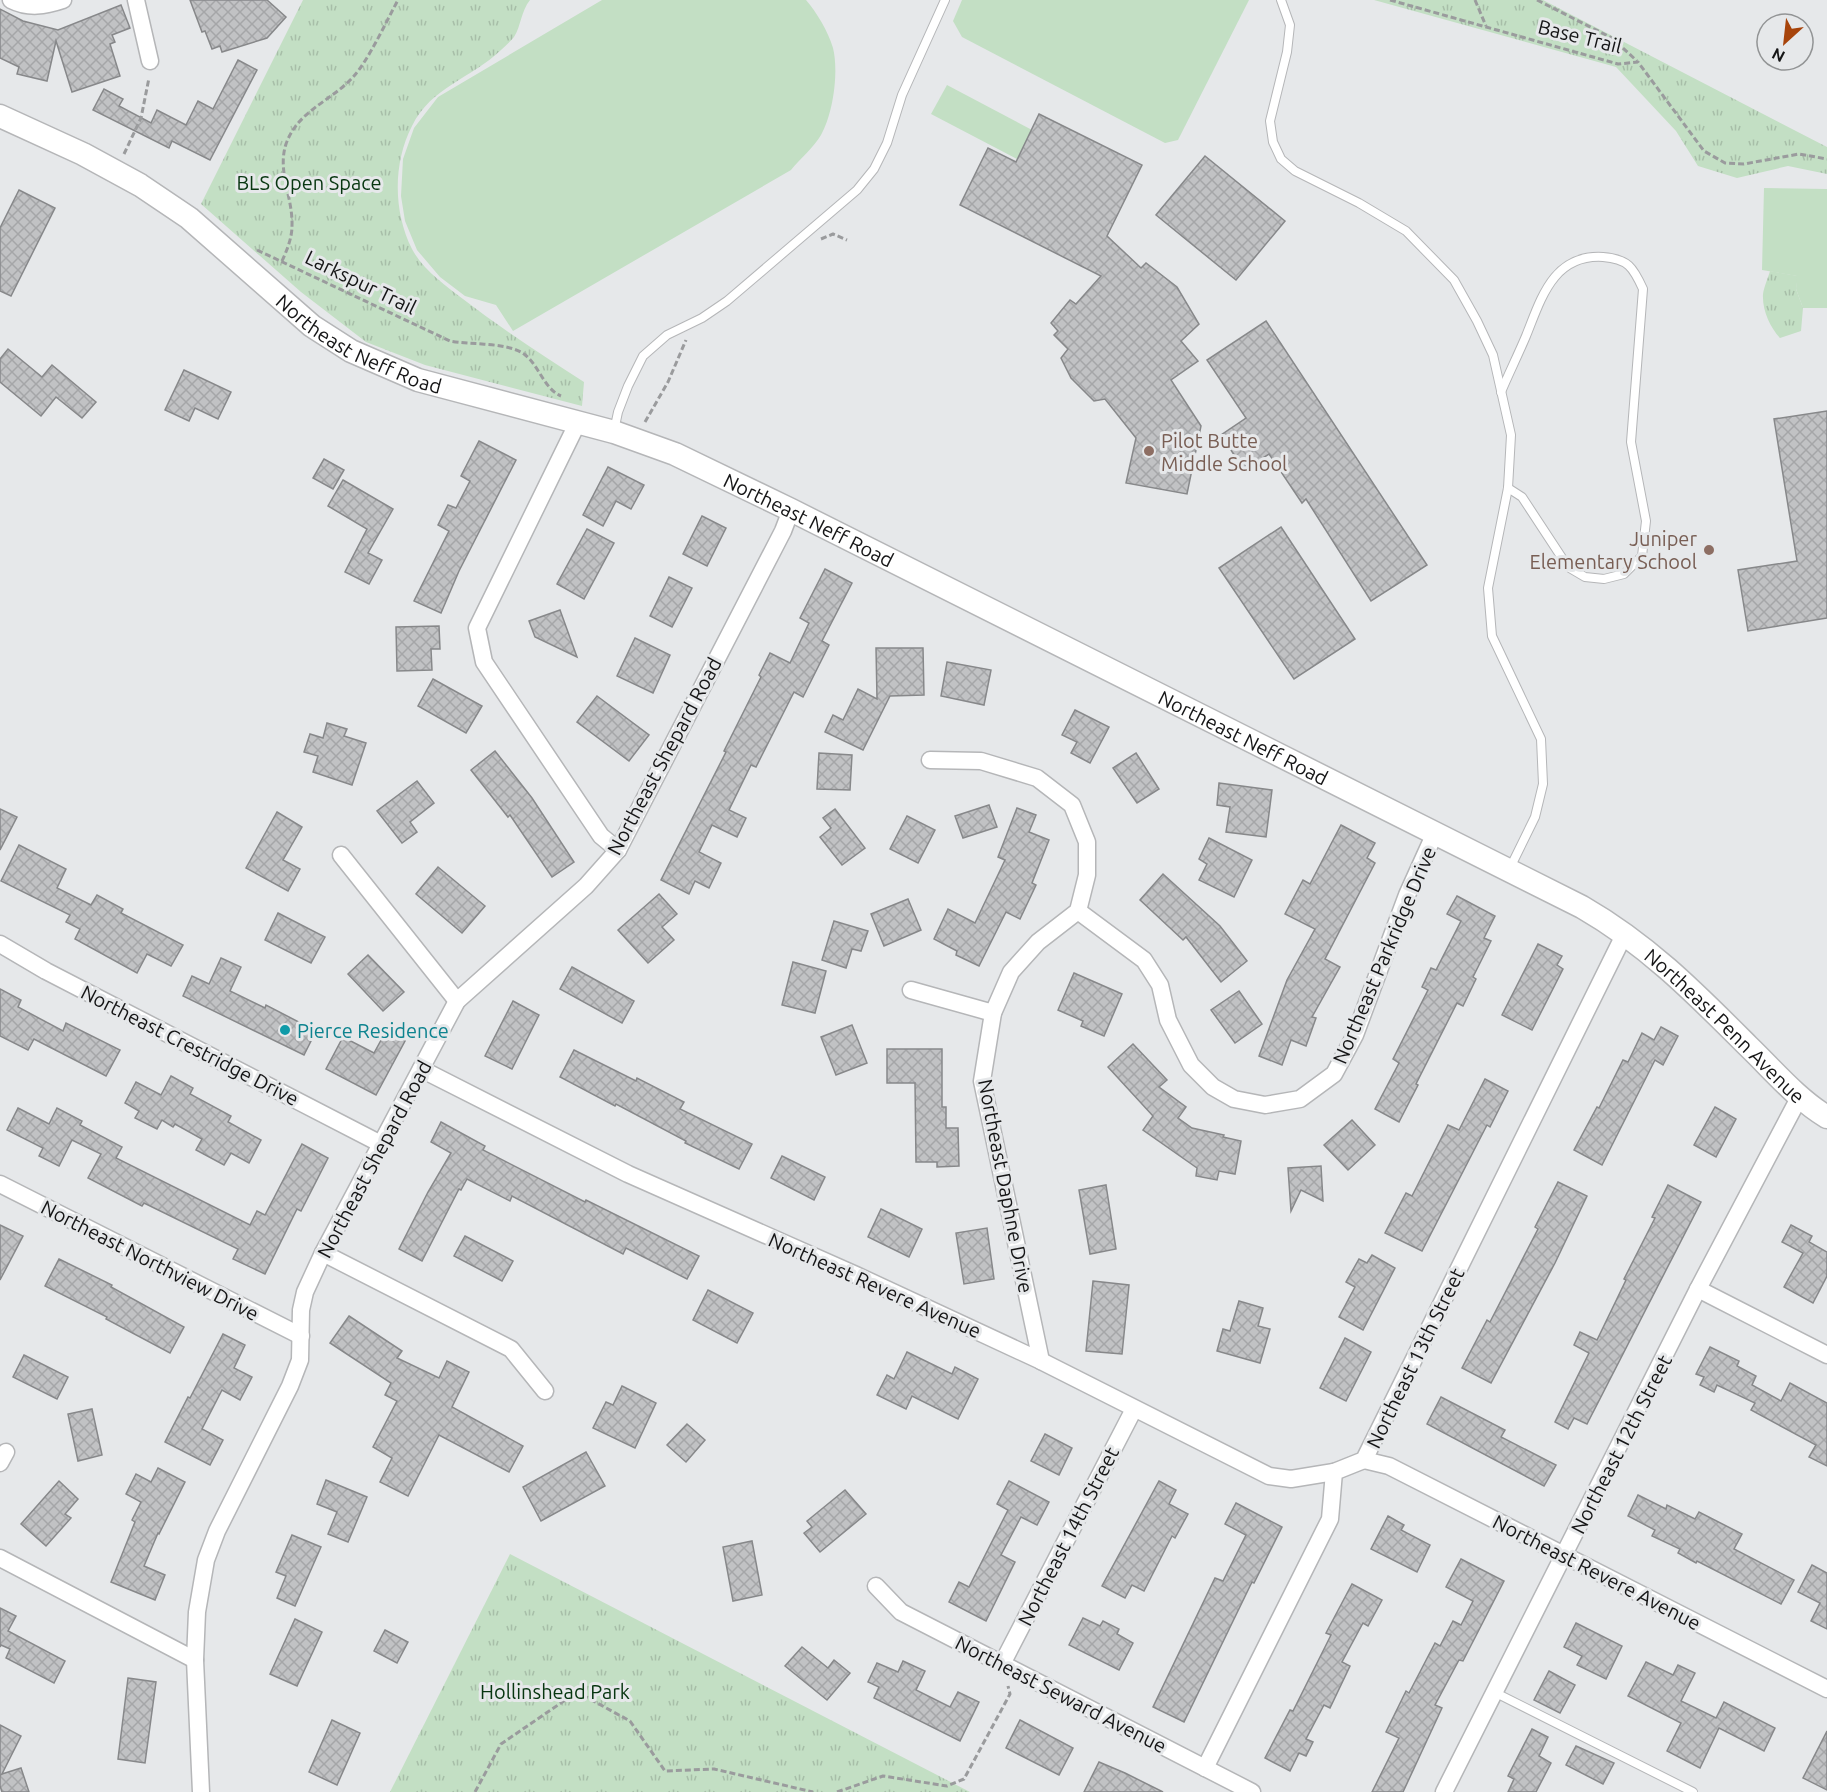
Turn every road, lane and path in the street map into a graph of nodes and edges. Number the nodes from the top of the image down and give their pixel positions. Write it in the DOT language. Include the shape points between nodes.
graph roads {
  1 [pos="11,0"];
  2 [pos="63,0"];
  3 [pos="136,0"];
  4 [pos="398,0"];
  5 [pos="945,0"];
  6 [pos="1281,0"];
  7 [pos="1390,0"];
  8 [pos="1475,0"];
  9 [pos="1537,0"];
  10 [pos="1485,26"];
  11 [pos="150,61"];
  12 [pos="1638,62"];
  13 [pos="0,116"];
  14 [pos="123,156"];
  15 [pos="1827,159"];
  16 [pos="254,248"];
  17 [pos="282,261"];
  18 [pos="1501,392"];
  19 [pos="563,396"];
  20 [pos="578,422"];
  21 [pos="614,432"];
  22 [pos="1508,488"];
  23 [pos="791,510"];
  24 [pos="930,760"];
  25 [pos="1435,833"];
  26 [pos="618,850"];
  27 [pos="341,855"];
  28 [pos="1509,870"];
  29 [pos="1078,911"];
  30 [pos="1625,933"];
  31 [pos="0,944"];
  32 [pos="911,990"];
  33 [pos="458,1001"];
  34 [pos="993,1012"];
  35 [pos="421,1069"];
  36 [pos="1800,1096"];
  37 [pos="1827,1117"];
  38 [pos="381,1143"];
  39 [pos="0,1184"];
  40 [pos="323,1253"];
  41 [pos="1698,1289"];
  42 [pos="301,1336"];
  43 [pos="1827,1355"];
  44 [pos="1041,1360"];
  45 [pos="545,1390"];
  46 [pos="1134,1409"];
  47 [pos="1364,1460"];
  48 [pos="1334,1472"];
  49 [pos="1565,1555"];
  50 [pos="0,1558"];
  51 [pos="876,1586"];
  52 [pos="195,1660"];
  53 [pos="1002,1664"];
  54 [pos="1827,1689"];
  55 [pos="1493,1692"];
  56 [pos="1205,1768"];
  57 [pos="201,1792"];
  58 [pos="476,1792"];
  59 [pos="813,1792"];
  60 [pos="837,1792"];
  61 [pos="1252,1792"];
  62 [pos="1443,1792"];
  63 [pos="1693,1792"];
  1 -- 2 [label="street" via="22,6 44,6"];
  3 -- 11 [label="street"];
  4 -- 17 [label="path, Larkspur Trail" via="355,75 304,116 286,143 283,172 292,226"];
  5 -- 21 [label="lane" via="874,169 857,190 727,301 667,335 643,356 618,412"];
  6 -- 18 [label="lane" via="1290,24 1270,121 1281,159 1294,171 1406,231 1454,280 1493,355"];
  7 -- 10 [label="path, Base Trail"];
  8 -- 10 [label="path"];
  9 -- 12 [label="path" via="1612,38"];
  10 -- 12 [label="path, Base Trail" via="1618,63"];
  11 -- 14 [label="path" via="141,118"];
  12 -- 15 [label="path, Base Trail" via="1704,151 1725,163 1744,164 1798,154"];
  13 -- 20 [label="main road, Northeast Neff Road" via="84,154 140,185 189,218 312,326 351,351 418,380"];
  16 -- 17 [label="path"];
  17 -- 19 [label="path, Larkspur Trail" via="441,337 469,344 506,346 522,353 555,393"];
  18 -- 22 [label="lane" via="1511,435"];
  18 -- 22 [label="lane" via="1555,275 1574,261 1593,256 1618,258 1634,269 1643,289 1631,442 1647,521 1642,556 1624,574 1604,579 1585,577 1568,567 1522,497"];
  20 -- 21 [label="main road, Northeast Neff Road"];
  20 -- 26 [label="street" via="477,628 484,662 601,836"];
  21 -- 23 [label="main road, Northeast Neff Road" via="675,454"];
  22 -- 28 [label="lane" via="1488,588 1492,636 1541,739 1543,784 1535,817"];
  23 -- 25 [label="main road, Northeast Neff Road"];
  23 -- 26 [label="street, Northeast Shepard Road"];
  24 -- 29 [label="street" via="981,761 1037,778 1072,805 1087,842 1087,875"];
  25 -- 28 [label="main road, Northeast Neff Road"];
  25 -- 29 [label="street, Northeast Parkridge Drive" via="1407,895 1355,1035 1334,1074 1300,1099 1265,1105 1234,1099 1213,1087 1191,1065 1168,1020 1160,985 1144,960"];
  26 -- 33 [label="street, Northeast Shepard Road" via="586,886"];
  27 -- 33 [label="street"];
  28 -- 30 [label="main road, Northeast Neff Road"];
  29 -- 34 [label="street, Northeast Daphne Drive" via="1038,942 1011,972"];
  30 -- 36 [label="main road, Northeast Penn Avenue" via="1671,970"];
  30 -- 47 [label="street, Northeast 13th Street"];
  31 -- 38 [label="street, Northeast Crestridge Drive"];
  32 -- 34 [label="street"];
  33 -- 35 [label="street, Northeast Shepard Road"];
  34 -- 44 [label="street, Northeast Daphne Drive" via="982,1081"];
  35 -- 38 [label="street, Northeast Shepard Road"];
  35 -- 44 [label="street, Northeast Revere Avenue" via="628,1174"];
  36 -- 37 [label="main road, Northeast Penn Avenue"];
  36 -- 41 [label="street, Northeast 12th Street"];
  38 -- 40 [label="street, Northeast Shepard Road"];
  39 -- 42 [label="street, Northeast Northview Drive"];
  40 -- 42 [label="street, Northeast Shepard Road" via="305,1292"];
  40 -- 45 [label="street" via="511,1349"];
  41 -- 43 [label="street"];
  41 -- 49 [label="street, Northeast 12th Street"];
  42 -- 52 [label="street, Northeast Shepard Road" via="300,1360 291,1386 206,1560 197,1612"];
  44 -- 46 [label="street, Northeast Revere Avenue"];
  46 -- 48 [label="street, Northeast Revere Avenue" via="1269,1476 1291,1479"];
  46 -- 53 [label="street, Northeast 14th Street"];
  47 -- 48 [label="street, Northeast 13th Street"];
  47 -- 49 [label="street, Northeast Revere Avenue" via="1389,1466"];
  48 -- 56 [label="street" via="1330,1518"];
  49 -- 54 [label="street, Northeast Revere Avenue"];
  49 -- 55 [label="street, Northeast 12th Street"];
  50 -- 52 [label="street"];
  51 -- 53 [label="street, Northeast Seward Avenue" via="901,1612"];
  52 -- 57 [label="street, Northeast Shepard Road"];
  53 -- 56 [label="street, Northeast Seward Avenue"];
  53 -- 60 [label="path" via="1011,1694 964,1779 947,1786 883,1776"];
  55 -- 62 [label="street, Northeast 12th Street"];
  55 -- 63 [label="lane"];
  56 -- 61 [label="street, Northeast Seward Avenue"];
  58 -- 59 [label="path" via="501,1744 577,1692 630,1721 665,1771 714,1769"];
}
